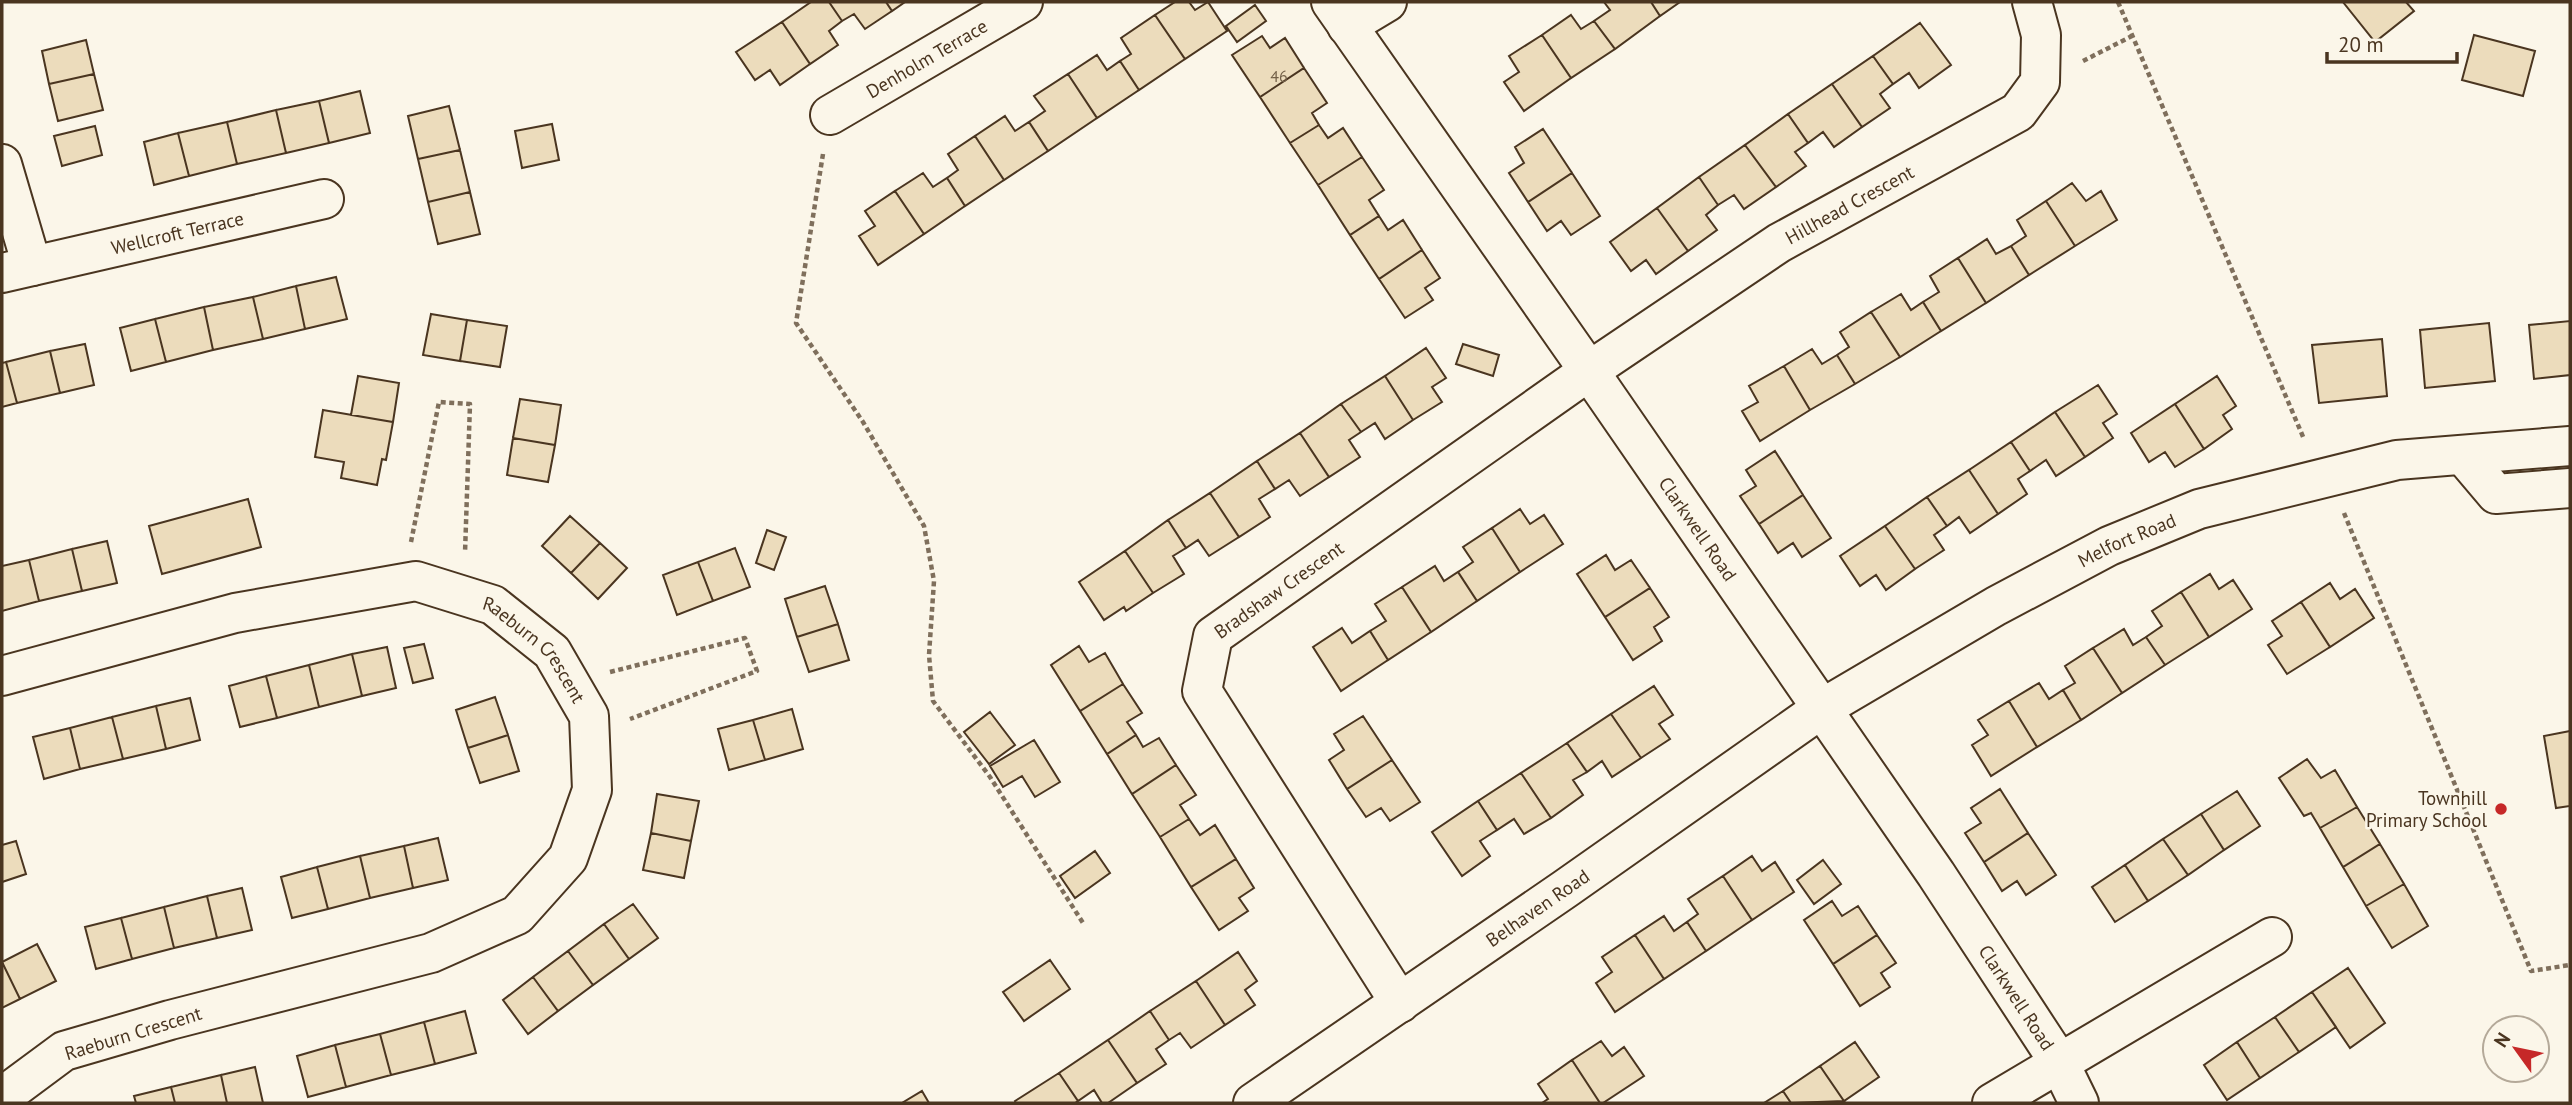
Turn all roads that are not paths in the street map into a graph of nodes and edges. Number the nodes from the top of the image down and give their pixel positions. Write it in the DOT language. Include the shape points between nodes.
graph roads {
  1 [pos="1023,2"];
  2 [pos="1387,2"];
  3 [pos="2032,2"];
  4 [pos="1339,14"];
  5 [pos="830,115"];
  6 [pos="2,164"];
  7 [pos="324,199"];
  8 [pos="17,270"];
  9 [pos="1590,371"];
  10 [pos="2570,446"];
  11 [pos="2463,455"];
  12 [pos="2570,488"];
  13 [pos="2,676"];
  14 [pos="1821,709"];
  15 [pos="2272,937"];
  16 [pos="1400,1003"];
  17 [pos="2059,1062"];
  18 [pos="2,1097"];
  19 [pos="1253,1103"];
  20 [pos="1992,1103"];
  21 [pos="2079,1103"];
  1 -- 5 [label="street, Denholm Terrace"];
  2 -- 4 [label="street"];
  3 -- 9 [label="street, Hillhead Crescent" via="2041,34 2040,82 2018,112 1779,243"];
  4 -- 9 [label="street, Clarkwell Road"];
  6 -- 8 [label="street, Wellcroft Terrace"];
  7 -- 8 [label="street, Wellcroft Terrace"];
  9 -- 14 [label="street, Clarkwell Road"];
  9 -- 16 [label="street, Bradshaw Crescent" via="1213,636 1202,691"];
  10 -- 11 [label="street, Melfort Road"];
  11 -- 12 [label="street" via="2496,494"];
  11 -- 14 [label="street, Melfort Road" via="2397,460 2199,509 2109,546"];
  13 -- 18 [label="street, Raeburn Crescent" via="234,613 416,581 493,606 552,652 589,716 592,790 568,858 517,915 431,953 64,1051"];
  14 -- 16 [label="street, Belhaven Road"];
  14 -- 17 [label="street, Clarkwell Road"];
  15 -- 17 [label="street, Clarkwell Road"];
  16 -- 19 [label="street, Belhaven Road"];
  17 -- 20 [label="street, Clarkwell Road"];
  17 -- 21 [label="street, Clarkwell Road"];
}
